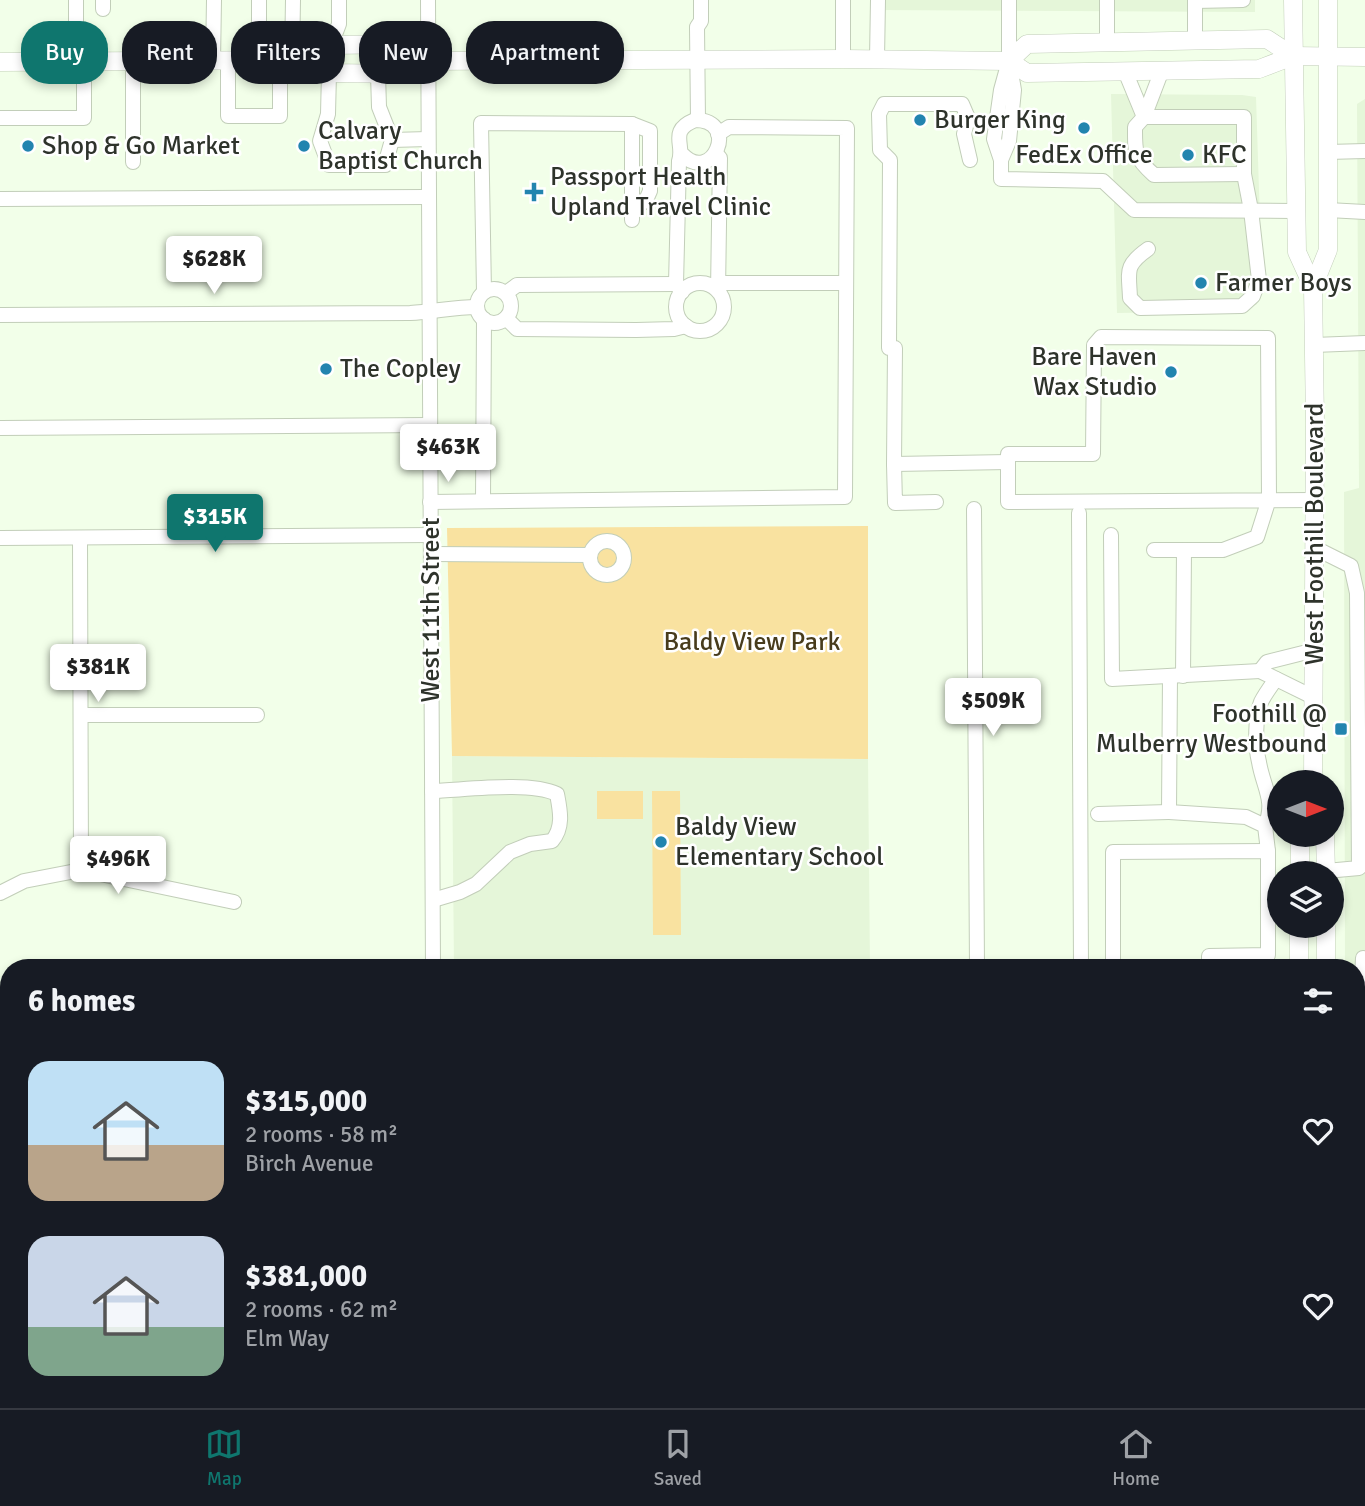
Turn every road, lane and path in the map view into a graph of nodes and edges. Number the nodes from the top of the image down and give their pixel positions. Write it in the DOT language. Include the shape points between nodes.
graph roads {
  1 [pos="76,0"];
  2 [pos="214,0"];
  3 [pos="259,0"];
  4 [pos="293,0"];
  5 [pos="339,0"];
  6 [pos="428,0"];
  7 [pos="692,0"];
  8 [pos="701,0"];
  9 [pos="843,0"];
  10 [pos="878,0"];
  11 [pos="1009,0"];
  12 [pos="1107,0"];
  13 [pos="1195,0"];
  14 [pos="1243,0"];
  15 [pos="1293,0"];
  16 [pos="1328,0"];
  17 [pos="77,21"];
  18 [pos="259,21"];
  19 [pos="291,21"];
  20 [pos="339,21"];
  21 [pos="428,21"];
  22 [pos="697,27"];
  23 [pos="1195,40"];
  24 [pos="1108,42"];
  25 [pos="1293,56"];
  26 [pos="1328,57"];
  27 [pos="1365,57"];
  28 [pos="696,59"];
  29 [pos="843,59"];
  30 [pos="877,59"];
  31 [pos="0,61"];
  32 [pos="21,61"];
  33 [pos="220,61"];
  34 [pos="231,61"];
  35 [pos="452,61"];
  36 [pos="1009,61"];
  37 [pos="1162,70"];
  38 [pos="1125,71"];
  39 [pos="82,84"];
  40 [pos="133,84"];
  41 [pos="283,84"];
  42 [pos="329,84"];
  43 [pos="378,84"];
  44 [pos="428,84"];
  45 [pos="1144,117"];
  46 [pos="0,118"];
  47 [pos="698,120"];
  48 [pos="718,134"];
  49 [pos="428,139"];
  50 [pos="392,140"];
  51 [pos="1365,151"];
  52 [pos="1328,152"];
  53 [pos="681,153"];
  54 [pos="716,153"];
  55 [pos="970,160"];
  56 [pos="133,162"];
  57 [pos="1244,174"];
  58 [pos="427,197"];
  59 [pos="0,199"];
  60 [pos="1251,210"];
  61 [pos="1328,210"];
  62 [pos="1294,211"];
  63 [pos="1365,212"];
  64 [pos="632,215"];
  65 [pos="1148,249"];
  66 [pos="846,283"];
  67 [pos="719,287"];
  68 [pos="1313,287"];
  69 [pos="679,288"];
  70 [pos="484,292"];
  71 [pos="506,293"];
  72 [pos="429,312"];
  73 [pos="480,313"];
  74 [pos="0,315"];
  75 [pos="506,318"];
  76 [pos="686,327"];
  77 [pos="1365,343"];
  78 [pos="1314,345"];
  79 [pos="430,425"];
  80 [pos="0,428"];
  81 [pos="1009,462"];
  82 [pos="894,464"];
  83 [pos="1269,499"];
  84 [pos="1315,500"];
  85 [pos="483,501"];
  86 [pos="430,502"];
  87 [pos="936,502"];
  88 [pos="974,509"];
  89 [pos="1079,513"];
  90 [pos="431,535"];
  91 [pos="1111,535"];
  92 [pos="0,538"];
  93 [pos="80,538"];
  94 [pos="1315,548"];
  95 [pos="1154,550"];
  96 [pos="1184,550"];
  97 [pos="431,554"];
  98 [pos="590,555"];
  99 [pos="1361,626"];
  100 [pos="1315,650"];
  101 [pos="1260,671"];
  102 [pos="1176,676"];
  103 [pos="1276,679"];
  104 [pos="1315,698"];
  105 [pos="80,715"];
  106 [pos="257,715"];
  107 [pos="1361,719"];
  108 [pos="1314,770"];
  109 [pos="1362,790"];
  110 [pos="432,791"];
  111 [pos="1169,812"];
  112 [pos="1098,814"];
  113 [pos="1265,826"];
  114 [pos="1268,851"];
  115 [pos="1362,868"];
  116 [pos="81,870"];
  117 [pos="1344,870"];
  118 [pos="0,893"];
  119 [pos="433,900"];
  120 [pos="234,902"];
  121 [pos="1299,938"];
  122 [pos="1326,938"];
  123 [pos="433,959"];
  124 [pos="977,959"];
  125 [pos="1081,959"];
  126 [pos="1113,959"];
  127 [pos="1209,959"];
  128 [pos="1299,959"];
  129 [pos="1326,959"];
  1 -- 17 [label="street"];
  2 -- 33 [label="street"];
  3 -- 18 [label="street"];
  4 -- 19 [label="street"];
  5 -- 20 [label="street"];
  6 -- 21 [label="street, West 11th Street"];
  7 -- 22 [label="street" via="692,20"];
  8 -- 22 [label="street"];
  9 -- 29 [label="street"];
  10 -- 30 [label="street"];
  11 -- 36 [label="street"];
  12 -- 24 [label="street"];
  13 -- 14 [label="street"];
  13 -- 23 [label="street"];
  15 -- 25 [label="main road, West Foothill Boulevard"];
  16 -- 26 [label="main road, West Foothill Boulevard"];
  22 -- 28 [label="street"];
  23 -- 24 [label="main road"];
  23 -- 25 [label="main road" via="1267,39"];
  24 -- 36 [label="main road" via="1027,44"];
  25 -- 26 [label="main road"];
  25 -- 37 [label="main road" via="1259,69"];
  25 -- 62 [label="main road, West Foothill Boulevard"];
  26 -- 27 [label="main road"];
  26 -- 52 [label="main road, West Foothill Boulevard"];
  28 -- 29 [label="main road"];
  28 -- 35 [label="main road"];
  28 -- 47 [label="street"];
  29 -- 30 [label="main road"];
  30 -- 36 [label="main road"];
  31 -- 32 [label="main road"];
  33 -- 34 [label="main road"];
  33 -- 41 [label="street" via="228,116 280,116"];
  36 -- 38 [label="main road" via="1027,73"];
  36 -- 60 [label="street" via="1014,90 1001,180 1103,181 1134,210"];
  37 -- 38 [label="main road"];
  37 -- 45 [label="street"];
  38 -- 45 [label="street"];
  39 -- 46 [label="street" via="84,118"];
  40 -- 56 [label="street"];
  42 -- 50 [label="street" via="328,114 320,141 329,165 385,165"];
  43 -- 50 [label="street" via="379,107"];
  44 -- 49 [label="street, West 11th Street"];
  45 -- 57 [label="street" via="1244,117"];
  45 -- 57 [label="street" via="1135,127 1135,149 1140,163 1154,175"];
  47 -- 48 [label="street" via="709,123"];
  47 -- 53 [label="street" via="688,123 679,134"];
  48 -- 54 [label="street"];
  48 -- 66 [label="street" via="729,127 847,128"];
  49 -- 50 [label="street"];
  49 -- 58 [label="street, West 11th Street"];
  51 -- 52 [label="street"];
  52 -- 61 [label="main road, West Foothill Boulevard"];
  53 -- 54 [label="street" via="698,162"];
  53 -- 69 [label="street"];
  54 -- 67 [label="street" via="720,158"];
  55 -- 82 [label="street" via="964,134 968,118 962,104 884,104 878,114 880,150 890,160"];
  57 -- 60 [label="street"];
  58 -- 59 [label="street"];
  58 -- 72 [label="street, West 11th Street"];
  60 -- 62 [label="street"];
  60 -- 65 [label="street" via="1259,280 1253,296 1242,306 1140,308 1129,299 1129,270 1132,261"];
  61 -- 63 [label="street"];
  61 -- 68 [label="main road, West Foothill Boulevard" via="1328,250"];
  62 -- 68 [label="main road, West Foothill Boulevard" via="1297,252"];
  64 -- 70 [label="street" via="650,191 650,131 632,124 481,123"];
  66 -- 67 [label="street"];
  66 -- 85 [label="street" via="845,497"];
  67 -- 69 [label="street" via="699,283"];
  67 -- 76 [label="street" via="725,325 708,330"];
  68 -- 78 [label="main road, West Foothill Boulevard"];
  69 -- 71 [label="street" via="517,285"];
  69 -- 76 [label="street" via="676,306"];
  70 -- 71 [label="street" via="495,288"];
  70 -- 73 [label="street"];
  71 -- 75 [label="street" via="511,308"];
  72 -- 73 [label="street" via="450,307"];
  72 -- 74 [label="street"];
  72 -- 79 [label="street, West 11th Street"];
  73 -- 75 [label="street" via="498,323"];
  73 -- 85 [label="street"];
  75 -- 76 [label="street" via="517,330"];
  77 -- 78 [label="street"];
  78 -- 84 [label="main road, West Foothill Boulevard"];
  79 -- 80 [label="street"];
  79 -- 86 [label="street, West 11th Street"];
  81 -- 82 [label="street"];
  81 -- 83 [label="street" via="1009,502"];
  81 -- 83 [label="street" via="1009,454 1093,453 1094,345 1101,337 1268,338"];
  82 -- 87 [label="street" via="895,503"];
  83 -- 84 [label="street"];
  83 -- 96 [label="street" via="1257,537 1223,550"];
  84 -- 94 [label="main road, West Foothill Boulevard"];
  85 -- 86 [label="street"];
  86 -- 90 [label="street, West 11th Street"];
  88 -- 124 [label="street"];
  89 -- 125 [label="street"];
  90 -- 93 [label="street"];
  90 -- 97 [label="street, West 11th Street"];
  91 -- 102 [label="street" via="1112,679"];
  92 -- 93 [label="street"];
  93 -- 105 [label="street"];
  94 -- 99 [label="street" via="1351,566"];
  94 -- 100 [label="main road, West Foothill Boulevard"];
  95 -- 96 [label="street"];
  96 -- 102 [label="street"];
  97 -- 98 [label="street"];
  97 -- 110 [label="street, West 11th Street"];
  99 -- 107 [label="street"];
  100 -- 101 [label="street" via="1267,662"];
  100 -- 104 [label="main road, West Foothill Boulevard"];
  101 -- 102 [label="street"];
  101 -- 103 [label="street"];
  102 -- 111 [label="street"];
  103 -- 104 [label="street"];
  103 -- 113 [label="street" via="1261,703 1258,725 1258,761 1271,813"];
  104 -- 108 [label="main road, West Foothill Boulevard"];
  105 -- 106 [label="street"];
  105 -- 116 [label="street"];
  107 -- 109 [label="street"];
  109 -- 115 [label="street"];
  110 -- 119 [label="street, West 11th Street"];
  110 -- 119 [label="street" via="547,789 557,794 561,812 559,833 552,841 510,852 476,884"];
  111 -- 112 [label="street"];
  111 -- 113 [label="street" via="1246,817"];
  113 -- 114 [label="street"];
  114 -- 126 [label="street" via="1113,852"];
  114 -- 127 [label="street" via="1268,956"];
  115 -- 117 [label="street"];
  116 -- 118 [label="street" via="24,881"];
  116 -- 120 [label="street"];
  119 -- 123 [label="street, West 11th Street"];
  121 -- 128 [label="main road"];
  122 -- 129 [label="main road"];
}
